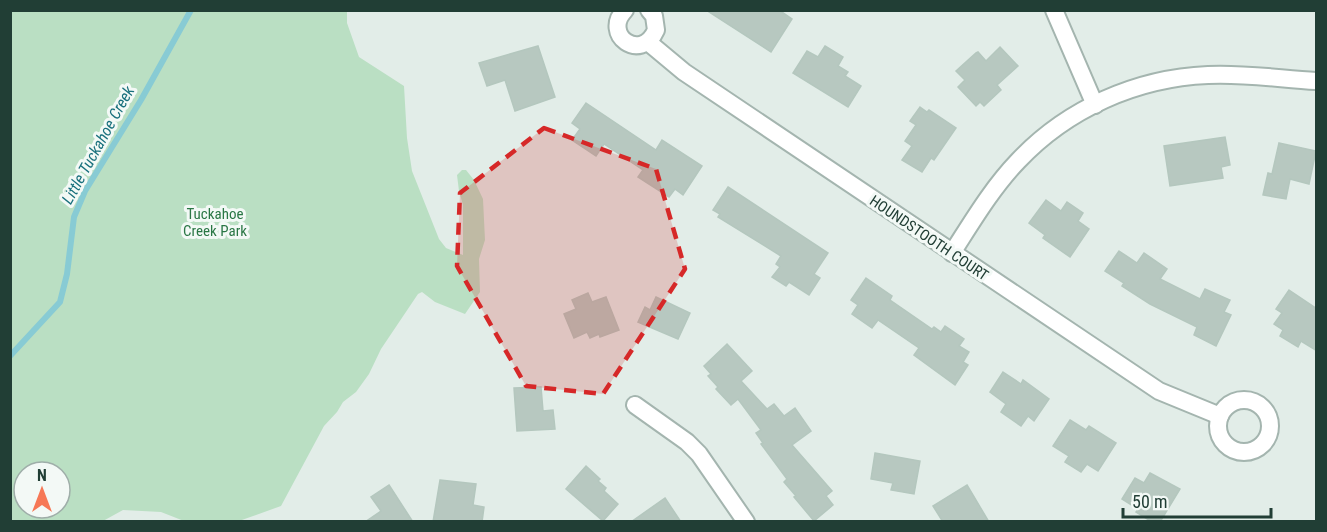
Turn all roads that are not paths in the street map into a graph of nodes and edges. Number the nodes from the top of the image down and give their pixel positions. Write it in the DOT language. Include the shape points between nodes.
graph roads {
  1 [pos="626,10"];
  2 [pos="649,10"];
  3 [pos="1054,10"];
  4 [pos="648,42"];
  5 [pos="1317,81"];
  6 [pos="1095,105"];
  7 [pos="952,254"];
  8 [pos="635,405"];
  9 [pos="1220,416"];
  10 [pos="746,522"];
  1 -- 4 [label="street" via="618,22 620,37 633,45"];
  2 -- 4 [label="street" via="654,15 656,30"];
  3 -- 6 [label="street"];
  4 -- 7 [label="street, HOUNDSTOOTH COURT" via="684,72"];
  5 -- 6 [label="street" via="1226,75 1168,79 1123,91"];
  6 -- 7 [label="street" via="1069,118 1017,162"];
  7 -- 9 [label="street, HOUNDSTOOTH COURT" via="1159,391"];
  8 -- 10 [label="street" via="693,448"];
}
